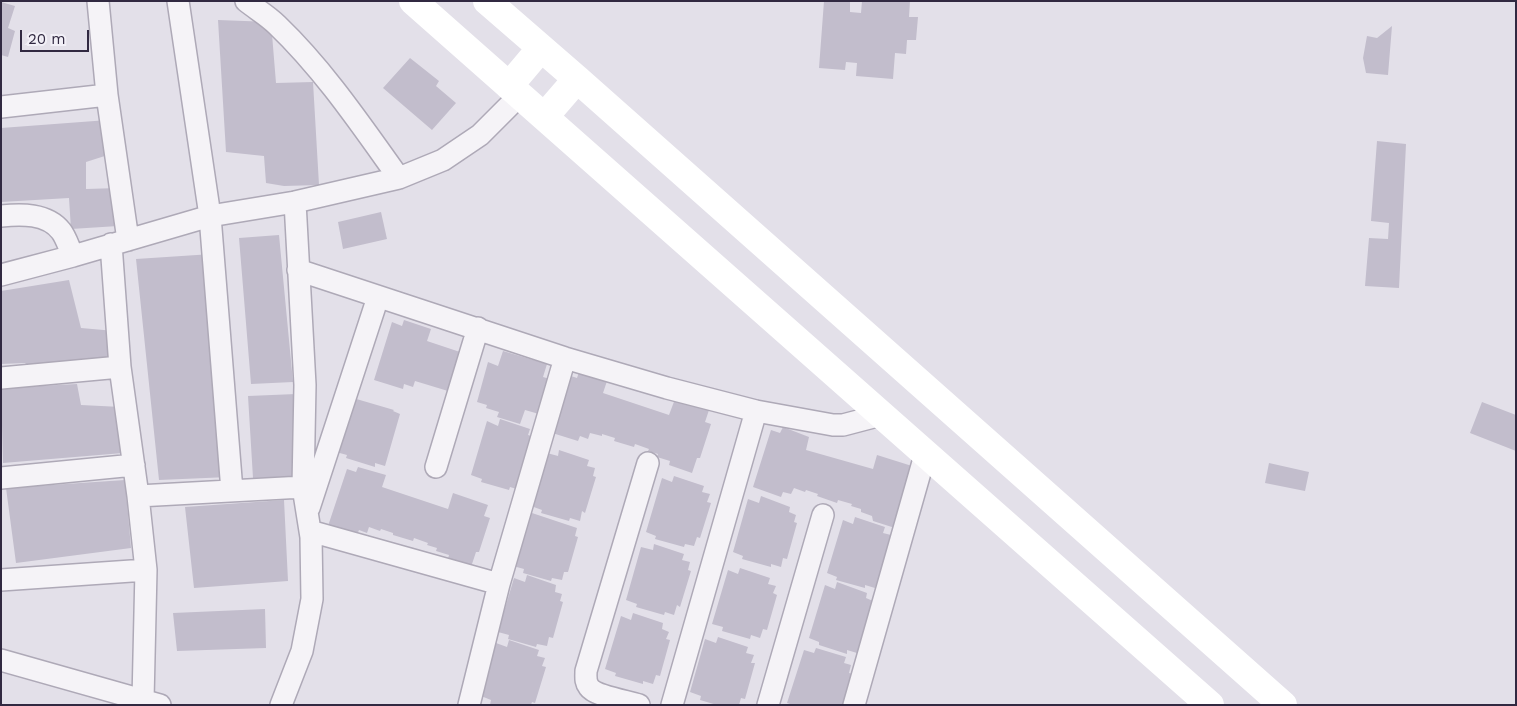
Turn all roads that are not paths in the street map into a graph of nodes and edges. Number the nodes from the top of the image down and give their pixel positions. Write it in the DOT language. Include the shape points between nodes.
graph roads {
  1 [pos="98,1"];
  2 [pos="178,1"];
  3 [pos="246,1"];
  4 [pos="412,1"];
  5 [pos="487,1"];
  6 [pos="541,48"];
  7 [pos="577,79"];
  8 [pos="515,90"];
  9 [pos="107,95"];
  10 [pos="1,107"];
  11 [pos="545,116"];
  12 [pos="399,178"];
  13 [pos="295,202"];
  14 [pos="1,216"];
  15 [pos="210,216"];
  16 [pos="120,242"];
  17 [pos="73,256"];
  18 [pos="298,270"];
  19 [pos="1,275"];
  20 [pos="378,297"];
  21 [pos="478,328"];
  22 [pos="566,358"];
  23 [pos="120,367"];
  24 [pos="1,378"];
  25 [pos="756,411"];
  26 [pos="881,415"];
  27 [pos="925,454"];
  28 [pos="648,463"];
  29 [pos="134,465"];
  30 [pos="436,467"];
  31 [pos="1,478"];
  32 [pos="303,487"];
  33 [pos="232,491"];
  34 [pos="138,496"];
  35 [pos="823,515"];
  36 [pos="308,522"];
  37 [pos="146,570"];
  38 [pos="1,580"];
  39 [pos="499,584"];
  40 [pos="1,660"];
  41 [pos="151,702"];
  42 [pos="281,705"];
  43 [pos="469,705"];
  44 [pos="639,705"];
  45 [pos="672,705"];
  46 [pos="768,705"];
  47 [pos="854,705"];
  48 [pos="1210,705"];
  49 [pos="1283,705"];
  1 -- 9 [label="street"];
  2 -- 15 [label="street"];
  3 -- 12 [label="street" via="276,24 304,54 342,99"];
  4 -- 8 [label="street"];
  5 -- 6 [label="street"];
  6 -- 7 [label="street"];
  6 -- 8 [label="street"];
  7 -- 11 [label="street"];
  7 -- 49 [label="street"];
  8 -- 11 [label="street"];
  8 -- 12 [label="street" via="480,135 443,160"];
  9 -- 10 [label="street"];
  9 -- 16 [label="street"];
  11 -- 26 [label="street"];
  12 -- 13 [label="street"];
  13 -- 15 [label="street"];
  13 -- 18 [label="street"];
  14 -- 17 [label="street" via="39,217 53,223 62,231"];
  15 -- 16 [label="street"];
  15 -- 33 [label="street"];
  16 -- 17 [label="street"];
  16 -- 23 [label="street"];
  17 -- 19 [label="street"];
  18 -- 20 [label="street"];
  18 -- 32 [label="street" via="305,386"];
  20 -- 21 [label="street"];
  20 -- 36 [label="street"];
  21 -- 22 [label="street"];
  21 -- 30 [label="street"];
  22 -- 25 [label="street"];
  22 -- 39 [label="street"];
  23 -- 24 [label="street"];
  23 -- 29 [label="street"];
  25 -- 26 [label="street" via="833,425"];
  25 -- 45 [label="street"];
  26 -- 27 [label="street"];
  27 -- 47 [label="street"];
  27 -- 48 [label="street"];
  28 -- 44 [label="street" via="585,678 587,686 596,693"];
  29 -- 31 [label="street"];
  29 -- 34 [label="street"];
  32 -- 33 [label="street"];
  32 -- 36 [label="street"];
  33 -- 34 [label="street"];
  34 -- 37 [label="street"];
  35 -- 46 [label="street"];
  36 -- 39 [label="street"];
  36 -- 42 [label="street" via="312,599 302,651"];
  37 -- 38 [label="street"];
  37 -- 41 [label="street"];
  39 -- 43 [label="street"];
  40 -- 41 [label="street"];
}
